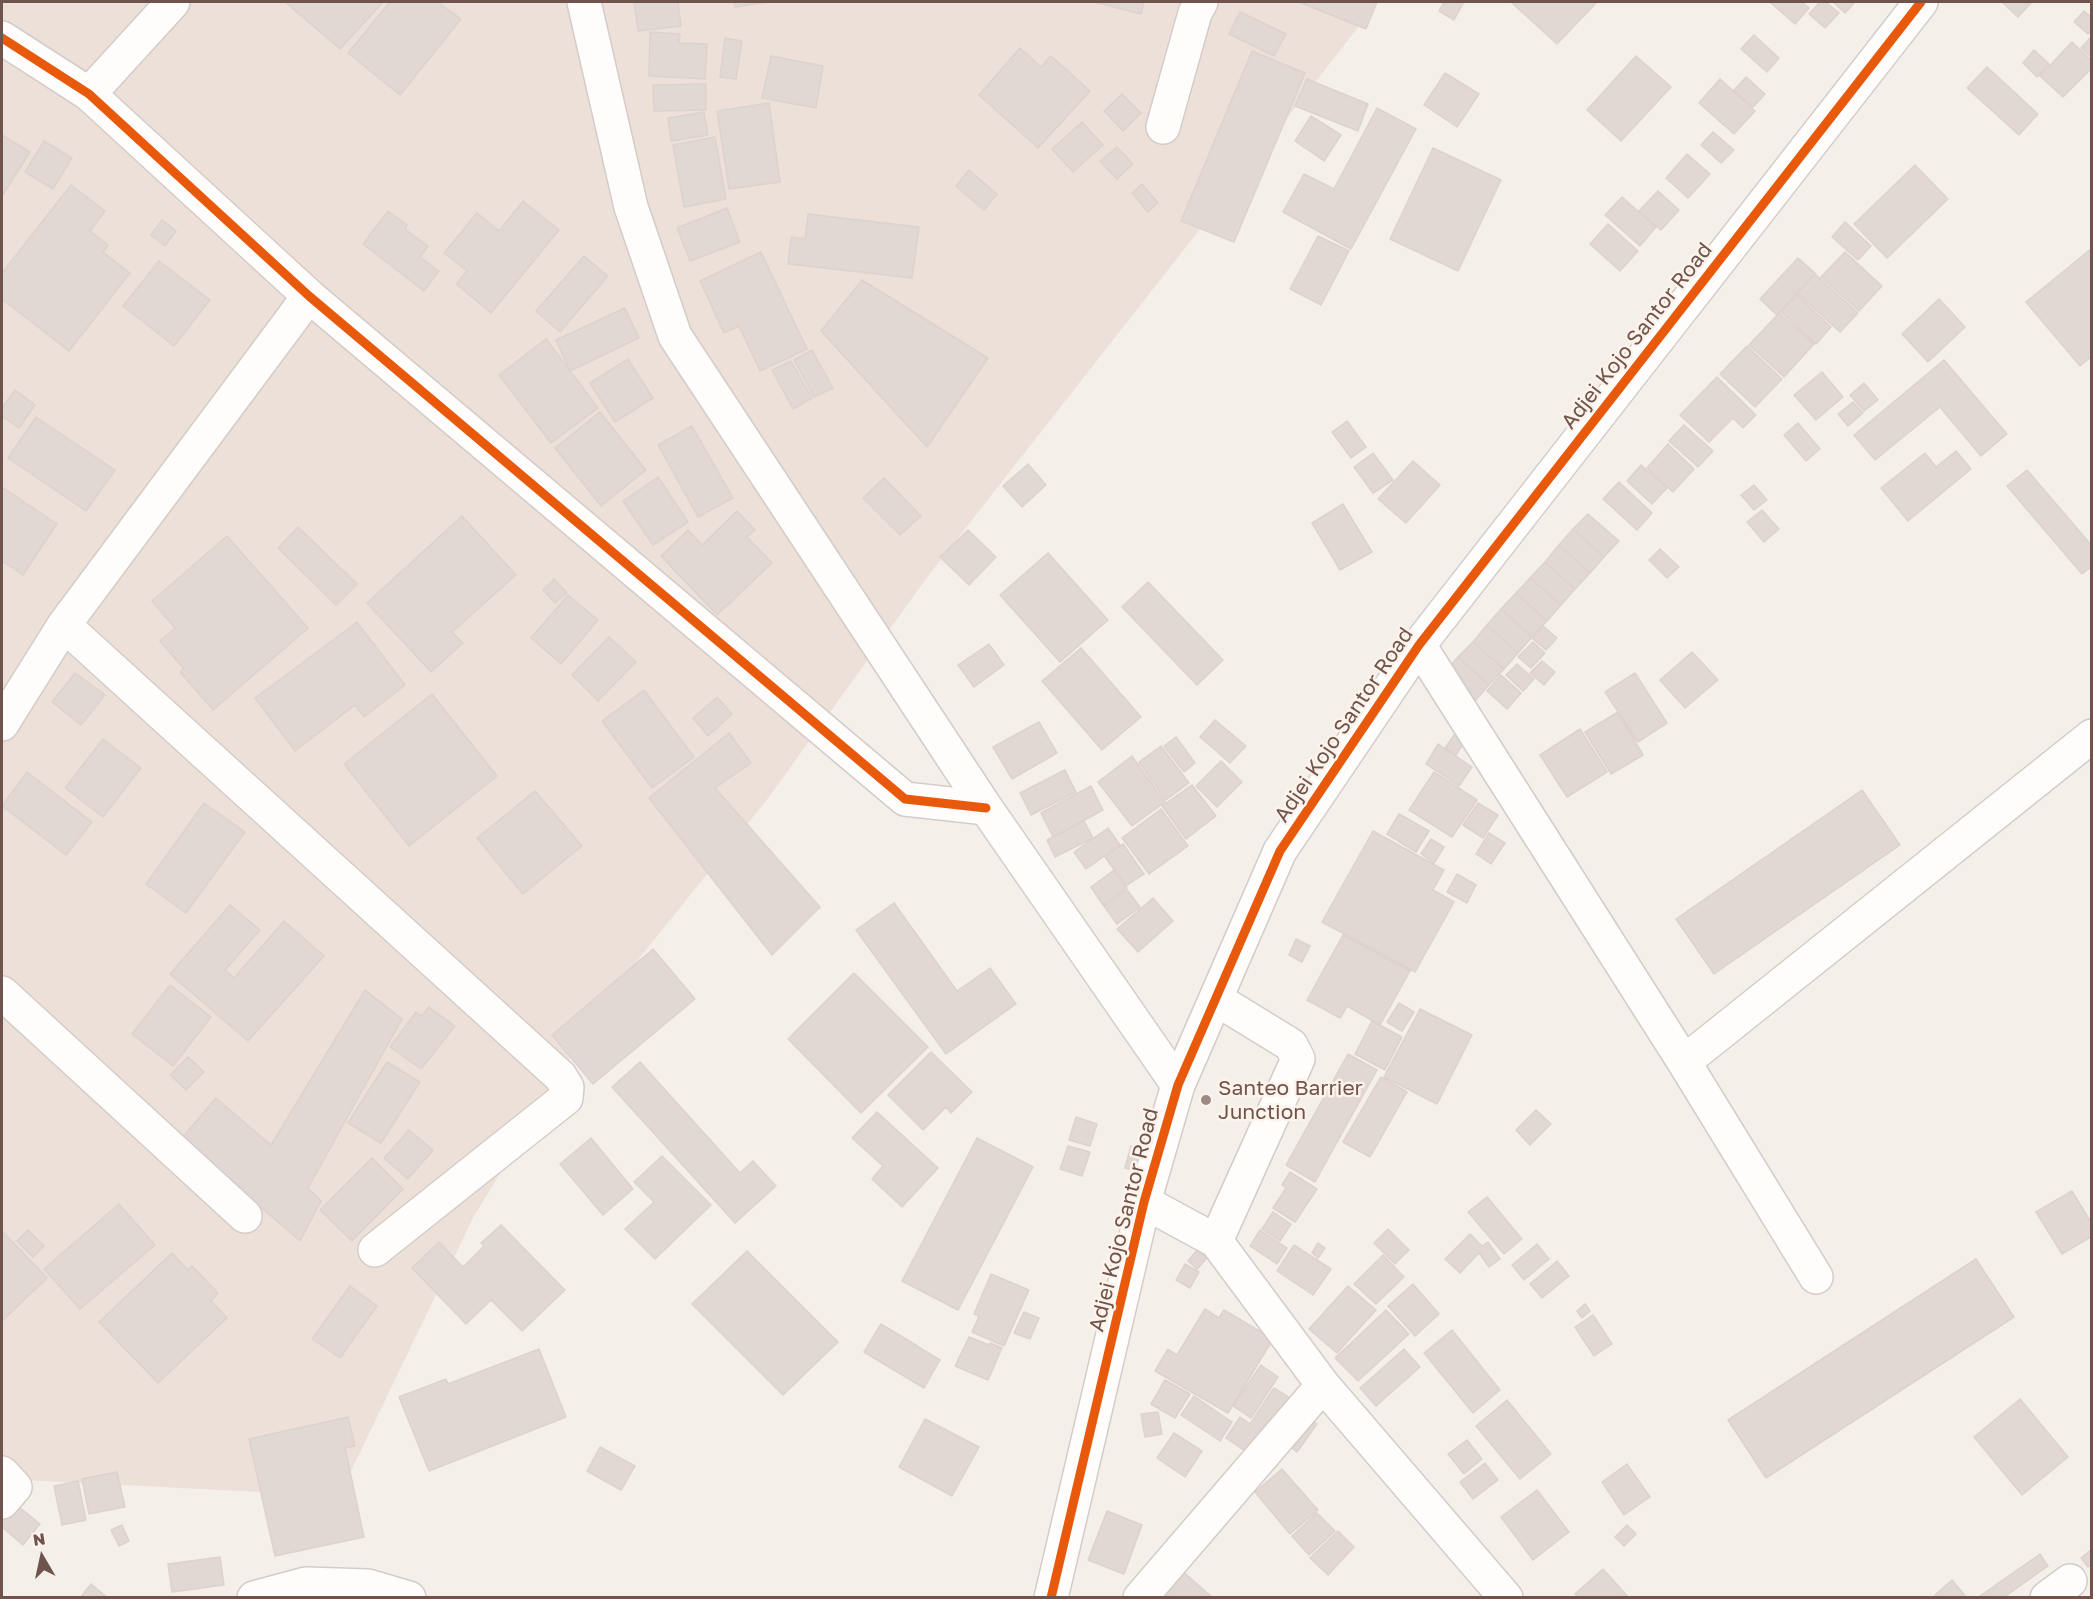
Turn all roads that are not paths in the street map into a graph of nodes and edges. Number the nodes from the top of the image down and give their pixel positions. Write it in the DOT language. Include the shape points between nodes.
graph roads {
  1 [pos="173,2"];
  2 [pos="584,2"];
  3 [pos="1201,2"];
  4 [pos="1921,2"];
  5 [pos="2,38"];
  6 [pos="89,94"];
  7 [pos="1163,127"];
  8 [pos="309,296"];
  9 [pos="64,625"];
  10 [pos="1419,645"];
  11 [pos="2,724"];
  12 [pos="2091,736"];
  13 [pos="986,808"];
  14 [pos="2,993"];
  15 [pos="1216,999"];
  16 [pos="1684,1062"];
  17 [pos="1178,1085"];
  18 [pos="1144,1202"];
  19 [pos="245,1216"];
  20 [pos="1216,1241"];
  21 [pos="375,1250"];
  22 [pos="1816,1277"];
  23 [pos="1323,1384"];
  24 [pos="2,1473"];
  25 [pos="2,1502"];
  26 [pos="1057,1596"];
  27 [pos="254,1598"];
  28 [pos="409,1598"];
  29 [pos="1140,1598"];
  30 [pos="1506,1598"];
  1 -- 6 [label="street"];
  2 -- 13 [label="street" via="631,207 675,336"];
  3 -- 7 [label="street"];
  4 -- 10 [label="street, Adjei Kojo Santor Road"];
  5 -- 6 [label="street"];
  6 -- 8 [label="street"];
  8 -- 9 [label="street"];
  8 -- 13 [label="street" via="905,799"];
  9 -- 11 [label="street"];
  9 -- 21 [label="street" via="560,1076 567,1087 566,1098"];
  10 -- 15 [label="street, Adjei Kojo Santor Road" via="1280,851"];
  10 -- 16 [label="street"];
  12 -- 16 [label="street"];
  13 -- 17 [label="street"];
  14 -- 19 [label="street"];
  15 -- 17 [label="street, Adjei Kojo Santor Road"];
  15 -- 20 [label="street" via="1291,1045 1298,1059"];
  16 -- 22 [label="street"];
  17 -- 18 [label="street, Adjei Kojo Santor Road"];
  18 -- 20 [label="street"];
  18 -- 26 [label="street, Adjei Kojo Santor Road"];
  20 -- 23 [label="street"];
  23 -- 29 [label="street"];
  23 -- 30 [label="street"];
  24 -- 25 [label="street" via="15,1487"];
  27 -- 28 [label="street" via="306,1584 368,1586"];
}
